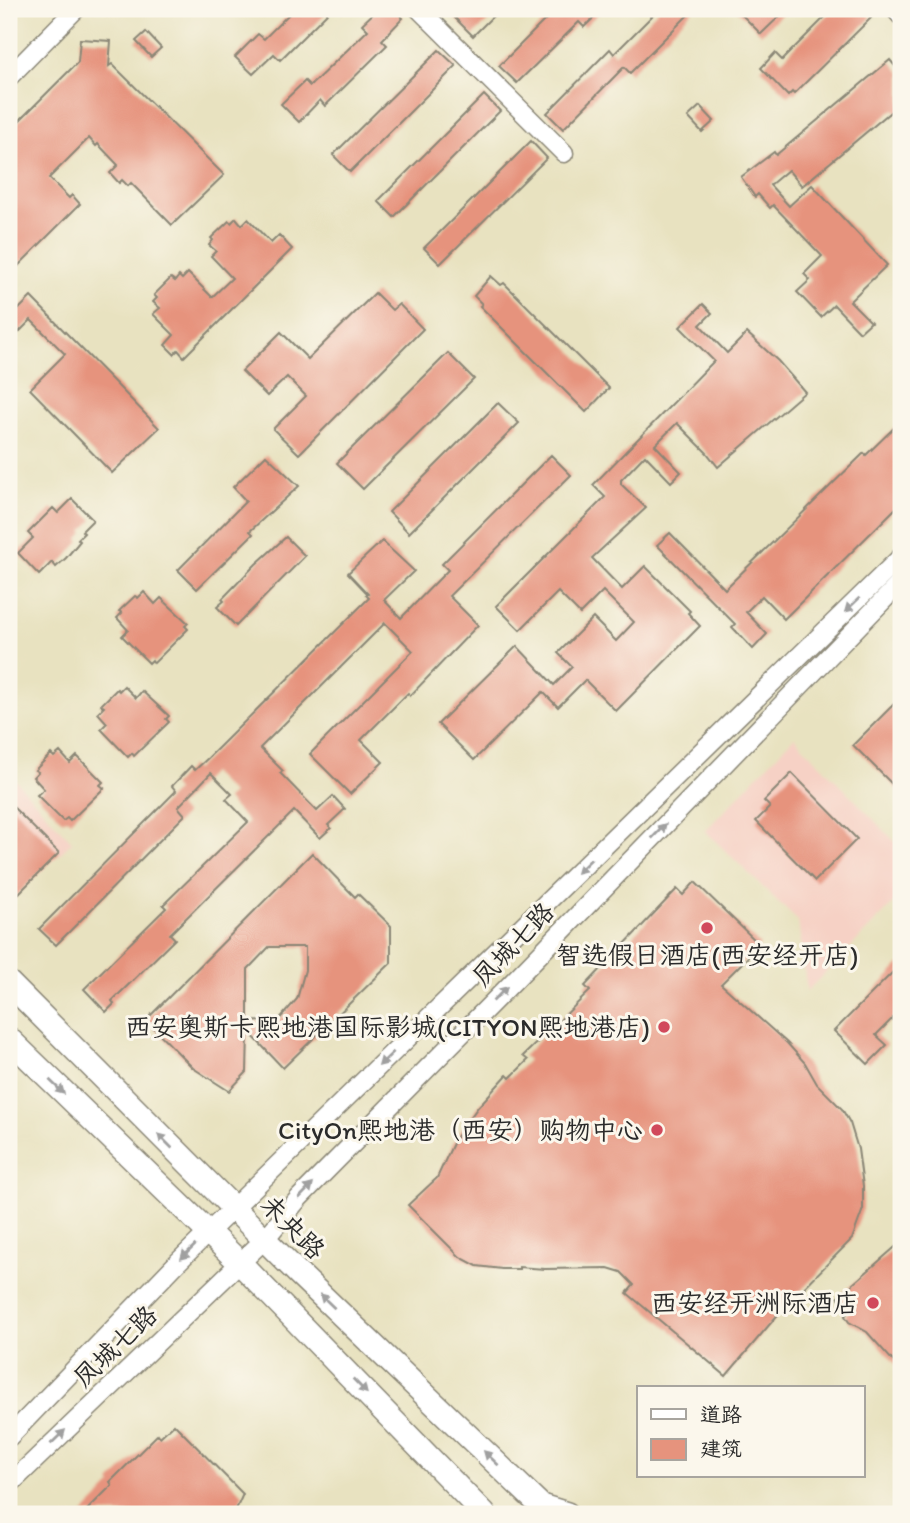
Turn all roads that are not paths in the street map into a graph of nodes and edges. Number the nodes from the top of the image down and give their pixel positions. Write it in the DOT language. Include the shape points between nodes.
graph roads {
  1 [pos="76,9"];
  2 [pos="419,9"];
  3 [pos="895,9"];
  4 [pos="901,16"];
  5 [pos="9,77"];
  6 [pos="564,153"];
  7 [pos="901,557"];
  8 [pos="901,582"];
  9 [pos="9,983"];
  10 [pos="9,1039"];
  11 [pos="234,1208"];
  12 [pos="208,1234"];
  13 [pos="265,1239"];
  14 [pos="240,1262"];
  15 [pos="9,1437"];
  16 [pos="9,1485"];
  17 [pos="484,1514"];
  18 [pos="566,1514"];
  1 -- 5 [label="street"];
  2 -- 6 [label="street"];
  3 -- 4 [label="street"];
  7 -- 11 [label="street, 凤城七路, one-way"];
  13 -- 8 [label="street, 凤城七路, one-way" via="299,1198"];
  11 -- 9 [label="main road, 未央路, one-way"];
  10 -- 12 [label="main road, one-way"];
  11 -- 12 [label="street, 凤城七路"];
  11 -- 13 [label="main road, 未央路"];
  12 -- 14 [label="main road"];
  12 -- 15 [label="street, 凤城七路, one-way"];
  13 -- 14 [label="street, 凤城七路"];
  18 -- 13 [label="main road, 未央路, one-way" via="541,1506"];
  16 -- 14 [label="street, 凤城七路, one-way"];
  14 -- 17 [label="main road, one-way"];
}
